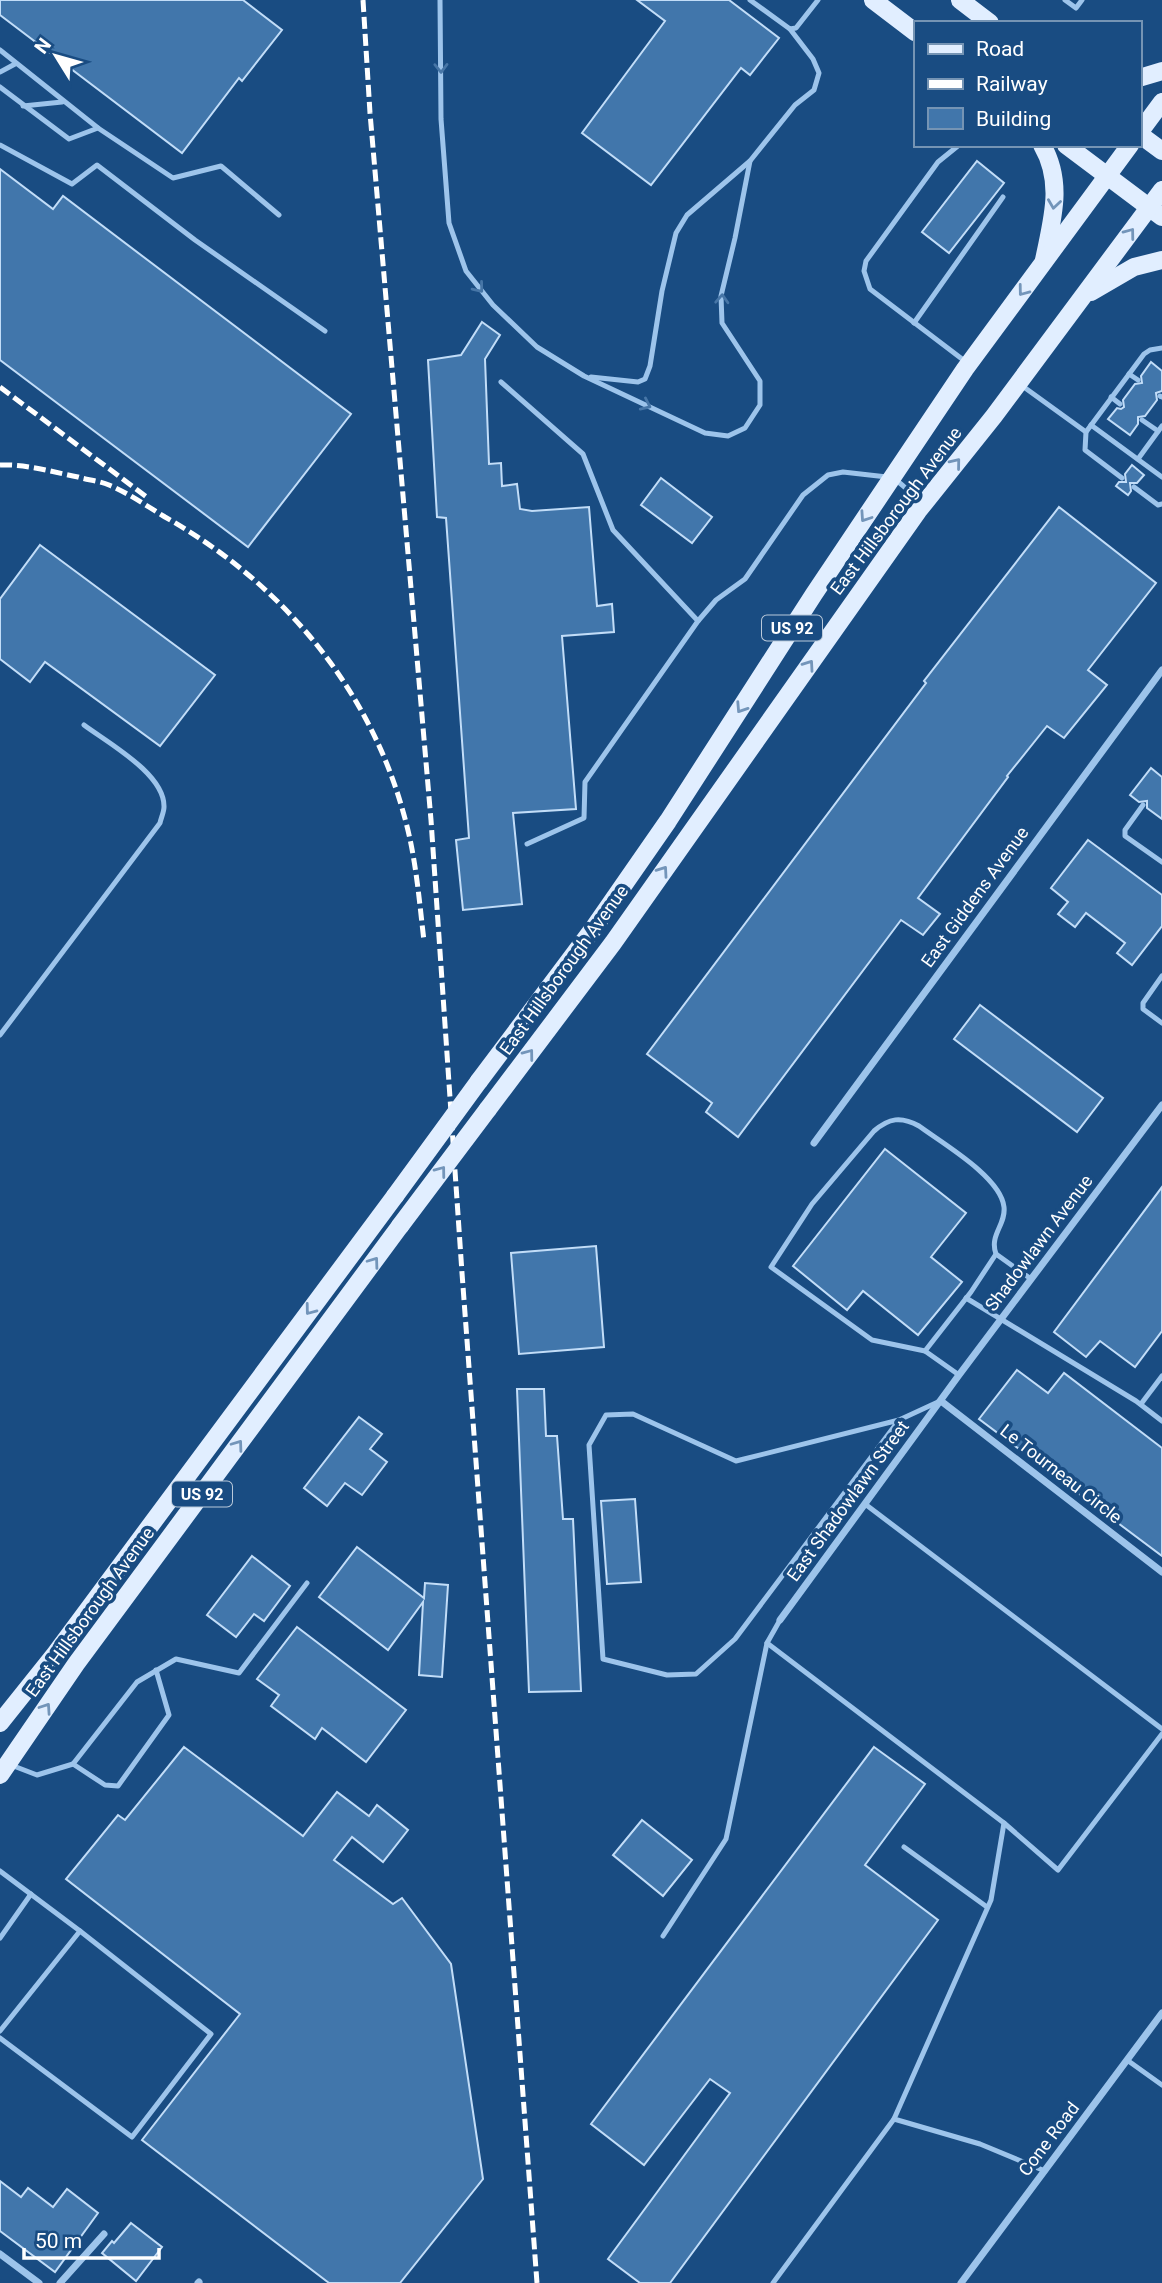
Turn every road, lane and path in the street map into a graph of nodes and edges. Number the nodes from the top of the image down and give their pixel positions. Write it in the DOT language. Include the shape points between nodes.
graph roads {
  1 [pos="440,0"];
  2 [pos="750,0"];
  3 [pos="818,0"];
  4 [pos="873,0"];
  5 [pos="960,0"];
  6 [pos="1065,0"];
  7 [pos="1082,0"];
  8 [pos="987,21"];
  9 [pos="790,29"];
  10 [pos="914,31"];
  11 [pos="0,50"];
  12 [pos="15,64"];
  13 [pos="1162,71"];
  14 [pos="0,72"];
  15 [pos="1141,77"];
  16 [pos="0,88"];
  17 [pos="62,102"];
  18 [pos="1162,102"];
  19 [pos="23,106"];
  20 [pos="97,128"];
  21 [pos="1141,131"];
  22 [pos="1141,135"];
  23 [pos="0,145"];
  24 [pos="957,147"];
  25 [pos="1043,147"];
  26 [pos="1069,147"];
  27 [pos="1129,147"];
  28 [pos="1162,150"];
  29 [pos="750,161"];
  30 [pos="1108,177"];
  31 [pos="1162,190"];
  32 [pos="1003,197"];
  33 [pos="1156,212"];
  34 [pos="279,215"];
  35 [pos="1162,260"];
  36 [pos="1043,265"];
  37 [pos="1082,297"];
  38 [pos="914,323"];
  39 [pos="325,331"];
  40 [pos="1162,348"];
  41 [pos="969,364"];
  42 [pos="1129,374"];
  43 [pos="584,376"];
  44 [pos="1138,380"];
  45 [pos="501,382"];
  46 [pos="1018,383"];
  47 [pos="1111,397"];
  48 [pos="1120,404"];
  49 [pos="1142,420"];
  50 [pos="1091,425"];
  51 [pos="1160,428"];
  52 [pos="1086,432"];
  53 [pos="1138,459"];
  54 [pos="892,477"];
  55 [pos="1162,477"];
  56 [pos="1122,478"];
  57 [pos="1134,487"];
  58 [pos="1162,504"];
  59 [pos="918,511"];
  60 [pos="698,621"];
  61 [pos="1162,670"];
  62 [pos="84,725"];
  63 [pos="1143,805"];
  64 [pos="527,844"];
  65 [pos="1162,862"];
  66 [pos="1162,976"];
  67 [pos="1162,1023"];
  68 [pos="0,1035"];
  69 [pos="1162,1105"];
  70 [pos="814,1143"];
  71 [pos="996,1254"];
  72 [pos="1031,1279"];
  73 [pos="966,1298"];
  74 [pos="1002,1319"];
  75 [pos="925,1351"];
  76 [pos="959,1375"];
  77 [pos="1162,1376"];
  78 [pos="940,1401"];
  79 [pos="1141,1404"];
  80 [pos="899,1420"];
  81 [pos="1162,1421"];
  82 [pos="865,1504"];
  83 [pos="1162,1572"];
  84 [pos="307,1583"];
  85 [pos="780,1620"];
  86 [pos="767,1643"];
  87 [pos="156,1670"];
  88 [pos="0,1723"];
  89 [pos="1162,1732"];
  90 [pos="73,1764"];
  91 [pos="4,1770"];
  92 [pos="1004,1823"];
  93 [pos="904,1847"];
  94 [pos="0,1871"];
  95 [pos="31,1894"];
  96 [pos="987,1907"];
  97 [pos="80,1931"];
  98 [pos="663,1936"];
  99 [pos="0,1938"];
  100 [pos="1162,2013"];
  101 [pos="0,2031"];
  102 [pos="0,2038"];
  103 [pos="1127,2060"];
  104 [pos="1162,2085"];
  105 [pos="894,2119"];
  106 [pos="1045,2171"];
  107 [pos="104,2234"];
  108 [pos="0,2254"];
  109 [pos="38,2283"];
  110 [pos="60,2283"];
  111 [pos="773,2283"];
  112 [pos="961,2283"];
  1 -- 43 [label="lane, one-way" via="449,223 466,271 537,347"];
  2 -- 9 [label="lane"];
  3 -- 9 [label="lane" via="796,28"];
  4 -- 10 [label="main road"];
  5 -- 8 [label="main road"];
  6 -- 7 [label="lane" via="1076,8"];
  9 -- 29 [label="lane" via="819,73 814,90 795,105"];
  11 -- 12 [label="lane"];
  12 -- 14 [label="lane"];
  12 -- 17 [label="lane"];
  13 -- 15 [label="main road"];
  16 -- 19 [label="lane"];
  17 -- 19 [label="lane"];
  17 -- 20 [label="lane"];
  18 -- 21 [label="main road"];
  19 -- 20 [label="lane" via="69,139"];
  20 -- 34 [label="lane" via="173,178 221,166"];
  22 -- 28 [label="main road"];
  23 -- 39 [label="lane" via="72,184 97,165"];
  24 -- 38 [label="lane" via="938,162 866,261 870,289"];
  25 -- 36 [label="main road, one-way" via="1052,162 1056,190"];
  26 -- 30 [label="main road"];
  27 -- 30 [label="main road, East Hillsborough Avenue / US 92"];
  29 -- 43 [label="lane" via="687,215 676,233 645,379"];
  43 -- 29 [label="lane, one-way" via="705,433 728,436 745,428 760,405 760,381 722,323 721,296"];
  30 -- 33 [label="main road"];
  30 -- 36 [label="main road, East Hillsborough Avenue / US 92"];
  31 -- 33 [label="main road, East Hillsborough Avenue / US 92"];
  32 -- 38 [label="lane"];
  37 -- 33 [label="main road, East Hillsborough Avenue / US 92, one-way"];
  35 -- 37 [label="main road" via="1134,267"];
  36 -- 41 [label="main road, East Hillsborough Avenue / US 92, one-way"];
  37 -- 46 [label="main road, East Hillsborough Avenue / US 92"];
  38 -- 41 [label="lane"];
  40 -- 42 [label="lane" via="1150,349"];
  41 -- 54 [label="main road, East Hillsborough Avenue / US 92"];
  42 -- 44 [label="lane"];
  42 -- 47 [label="lane"];
  45 -- 60 [label="lane" via="583,454 613,530"];
  46 -- 52 [label="lane"];
  59 -- 46 [label="main road, East Hillsborough Avenue / US 92, one-way"];
  47 -- 48 [label="lane"];
  47 -- 50 [label="lane"];
  49 -- 51 [label="lane"];
  50 -- 52 [label="lane"];
  50 -- 53 [label="lane"];
  51 -- 53 [label="lane"];
  52 -- 56 [label="lane" via="1085,450"];
  53 -- 55 [label="lane"];
  54 -- 59 [label="lane" via="907,489"];
  54 -- 60 [label="lane" via="828,475 803,495 745,579 716,600"];
  54 -- 88 [label="main road, East Hillsborough Avenue / US 92, one-way, bridge" via="593,929"];
  57 -- 58 [label="lane"];
  91 -- 59 [label="main road, East Hillsborough Avenue / US 92, one-way, bridge" via="76,1664 612,943"];
  60 -- 64 [label="lane" via="585,782 584,818"];
  61 -- 70 [label="street, East Giddens Avenue"];
  62 -- 68 [label="lane" via="143,769 156,784 164,809 160,823"];
  63 -- 65 [label="lane" via="1125,836"];
  66 -- 67 [label="lane" via="1143,1003 1143,1009"];
  69 -- 72 [label="street, Shadowlawn Avenue"];
  71 -- 72 [label="lane"];
  71 -- 73 [label="lane"];
  71 -- 75 [label="lane" via="993,1242 1005,1208 995,1185 904,1119 896,1118 874,1131 798,1223 771,1267 872,1339"];
  72 -- 74 [label="street, Shadowlawn Avenue"];
  73 -- 74 [label="lane"];
  73 -- 75 [label="lane"];
  74 -- 76 [label="street, Shadowlawn Avenue"];
  74 -- 79 [label="lane"];
  75 -- 76 [label="lane"];
  76 -- 78 [label="street, Shadowlawn Avenue"];
  77 -- 79 [label="lane"];
  78 -- 80 [label="lane"];
  78 -- 82 [label="street, East Shadowlawn Street"];
  78 -- 83 [label="street, Le Tourneau Circle"];
  79 -- 81 [label="lane"];
  80 -- 80 [label="lane" via="736,1461 633,1414 606,1415 589,1445 603,1659 667,1675 696,1674 735,1639"];
  82 -- 85 [label="street, East Shadowlawn Street"];
  82 -- 89 [label="lane"];
  84 -- 87 [label="lane" via="239,1673 176,1659"];
  85 -- 86 [label="lane"];
  86 -- 92 [label="lane"];
  86 -- 98 [label="lane" via="726,1839"];
  87 -- 90 [label="lane" via="137,1682"];
  87 -- 90 [label="lane" via="169,1715 118,1786 104,1785"];
  89 -- 92 [label="lane" via="1058,1870"];
  90 -- 91 [label="lane" via="37,1775"];
  92 -- 96 [label="lane"];
  93 -- 96 [label="lane"];
  94 -- 95 [label="lane"];
  95 -- 97 [label="lane"];
  95 -- 99 [label="lane"];
  96 -- 105 [label="lane"];
  97 -- 101 [label="lane"];
  97 -- 102 [label="lane" via="211,2034 132,2137"];
  100 -- 103 [label="street, Cone Road"];
  103 -- 104 [label="lane"];
  103 -- 106 [label="street, Cone Road"];
  105 -- 106 [label="lane" via="979,2144"];
  105 -- 111 [label="lane"];
  106 -- 112 [label="street, Cone Road"];
  107 -- 110 [label="street"];
  108 -- 109 [label="street"];
}
